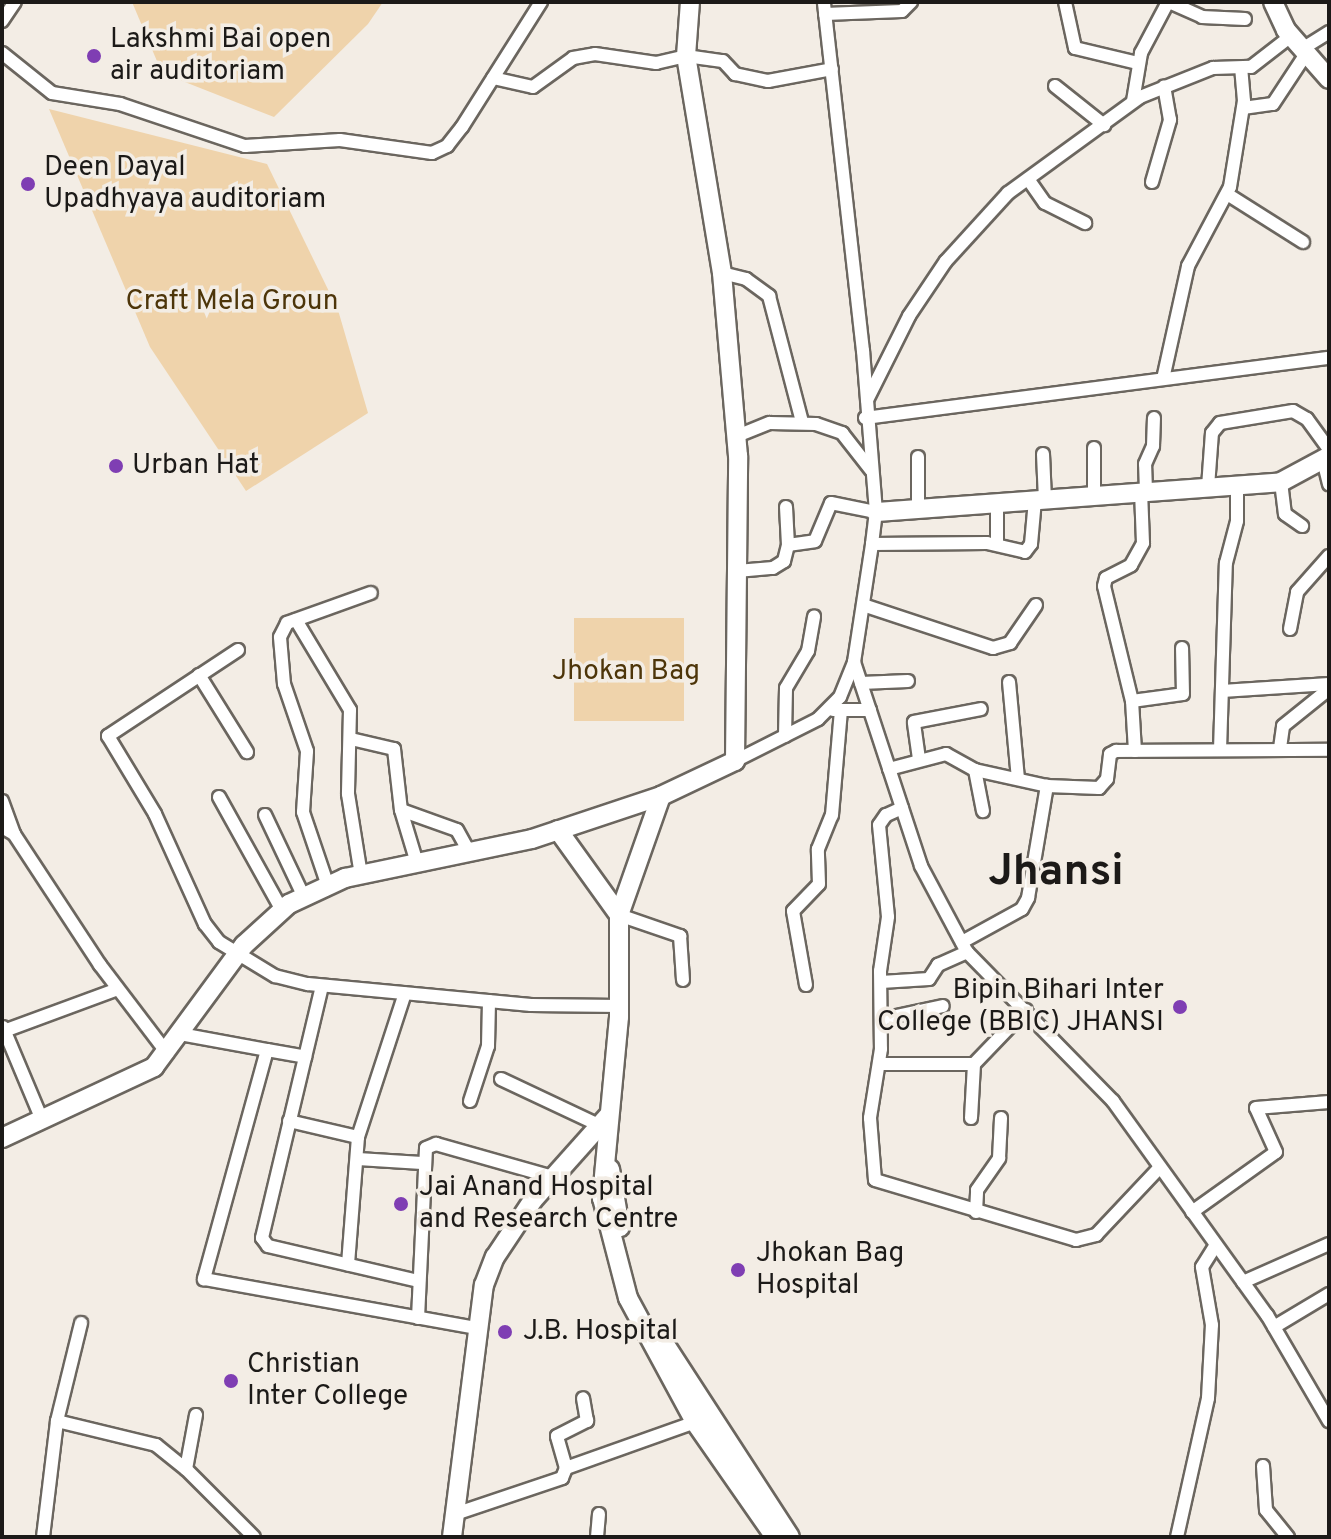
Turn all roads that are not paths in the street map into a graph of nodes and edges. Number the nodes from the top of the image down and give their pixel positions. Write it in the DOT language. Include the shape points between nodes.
graph roads {
  1 [pos="15,2"];
  2 [pos="541,2"];
  3 [pos="690,2"];
  4 [pos="911,2"];
  5 [pos="1065,2"];
  6 [pos="1168,2"];
  7 [pos="1273,2"];
  8 [pos="824,8"];
  9 [pos="1245,19"];
  10 [pos="2,21"];
  11 [pos="1329,32"];
  12 [pos="1300,46"];
  13 [pos="2,53"];
  14 [pos="686,56"];
  15 [pos="1138,63"];
  16 [pos="1241,68"];
  17 [pos="832,69"];
  18 [pos="493,78"];
  19 [pos="1329,79"];
  20 [pos="1055,86"];
  21 [pos="1164,87"];
  22 [pos="1133,101"];
  23 [pos="1243,108"];
  24 [pos="1104,125"];
  25 [pos="1028,179"];
  26 [pos="1152,182"];
  27 [pos="1227,194"];
  28 [pos="1085,223"];
  29 [pos="1303,242"];
  30 [pos="722,273"];
  31 [pos="1329,358"];
  32 [pos="1163,379"];
  33 [pos="865,403"];
  34 [pos="865,418"];
  35 [pos="1154,418"];
  36 [pos="802,422"];
  37 [pos="737,436"];
  38 [pos="1094,448"];
  39 [pos="1043,454"];
  40 [pos="1327,455"];
  41 [pos="918,457"];
  42 [pos="871,470"];
  43 [pos="1281,482"];
  44 [pos="1329,484"];
  45 [pos="1237,485"];
  46 [pos="1208,487"];
  47 [pos="1143,492"];
  48 [pos="1094,495"];
  49 [pos="1040,499"];
  50 [pos="997,503"];
  51 [pos="786,507"];
  52 [pos="918,509"];
  53 [pos="876,512"];
  54 [pos="1302,526"];
  55 [pos="872,544"];
  56 [pos="997,544"];
  57 [pos="788,545"];
  58 [pos="1329,556"];
  59 [pos="737,571"];
  60 [pos="371,593"];
  61 [pos="863,605"];
  62 [pos="1036,605"];
  63 [pos="814,617"];
  64 [pos="296,620"];
  65 [pos="1290,629"];
  66 [pos="1182,648"];
  67 [pos="238,650"];
  68 [pos="854,662"];
  69 [pos="199,675"];
  70 [pos="908,681"];
  71 [pos="1009,682"];
  72 [pos="861,683"];
  73 [pos="1329,686"];
  74 [pos="1222,691"];
  75 [pos="1132,701"];
  76 [pos="981,709"];
  77 [pos="836,710"];
  78 [pos="870,710"];
  79 [pos="785,736"];
  80 [pos="351,739"];
  81 [pos="1280,748"];
  82 [pos="1220,750"];
  83 [pos="1329,750"];
  84 [pos="1135,751"];
  85 [pos="247,752"];
  86 [pos="919,759"];
  87 [pos="735,761"];
  88 [pos="889,769"];
  89 [pos="975,770"];
  90 [pos="1018,779"];
  91 [pos="1047,786"];
  92 [pos="661,796"];
  93 [pos="219,797"];
  94 [pos="2,801"];
  95 [pos="902,808"];
  96 [pos="401,810"];
  97 [pos="983,811"];
  98 [pos="265,815"];
  99 [pos="6,820"];
  100 [pos="558,830"];
  101 [pos="469,852"];
  102 [pos="417,863"];
  103 [pos="361,875"];
  104 [pos="328,886"];
  105 [pos="304,897"];
  106 [pos="282,910"];
  107 [pos="619,915"];
  108 [pos="965,947"];
  109 [pos="237,956"];
  110 [pos="683,980"];
  111 [pos="881,982"];
  112 [pos="806,985"];
  113 [pos="322,986"];
  114 [pos="118,989"];
  115 [pos="405,993"];
  116 [pos="489,1001"];
  117 [pos="620,1006"];
  118 [pos="943,1006"];
  119 [pos="1026,1010"];
  120 [pos="882,1019"];
  121 [pos="3,1028"];
  122 [pos="180,1034"];
  123 [pos="267,1050"];
  124 [pos="167,1053"];
  125 [pos="305,1057"];
  126 [pos="879,1064"];
  127 [pos="974,1064"];
  128 [pos="501,1079"];
  129 [pos="470,1101"];
  130 [pos="1329,1102"];
  131 [pos="971,1118"];
  132 [pos="1001,1118"];
  133 [pos="42,1120"];
  134 [pos="605,1120"];
  135 [pos="289,1121"];
  136 [pos="358,1137"];
  137 [pos="2,1138"];
  138 [pos="604,1151"];
  139 [pos="358,1159"];
  140 [pos="422,1163"];
  141 [pos="1160,1167"];
  142 [pos="553,1177"];
  143 [pos="976,1212"];
  144 [pos="1192,1212"];
  145 [pos="1329,1244"];
  146 [pos="1216,1245"];
  147 [pos="348,1265"];
  148 [pos="419,1281"];
  149 [pos="1243,1282"];
  150 [pos="1329,1294"];
  151 [pos="418,1318"];
  152 [pos="81,1323"];
  153 [pos="1274,1327"];
  154 [pos="477,1328"];
  155 [pos="583,1398"];
  156 [pos="196,1415"];
  157 [pos="57,1421"];
  158 [pos="1329,1421"];
  159 [pos="695,1422"];
  160 [pos="1263,1466"];
  161 [pos="566,1468"];
  162 [pos="186,1469"];
  163 [pos="455,1514"];
  164 [pos="599,1514"];
  165 [pos="43,1537"];
  166 [pos="254,1537"];
  167 [pos="452,1537"];
  168 [pos="597,1537"];
  169 [pos="775,1537"];
  170 [pos="790,1537"];
  171 [pos="1177,1537"];
  172 [pos="1288,1537"];
  1 -- 10 [label="street"];
  2 -- 18 [label="street"];
  3 -- 14 [label="street"];
  4 -- 8 [label="street" via="902,11"];
  5 -- 15 [label="street" via="1075,48"];
  6 -- 9 [label="street" via="1202,17"];
  6 -- 15 [label="street"];
  7 -- 12 [label="street"];
  8 -- 17 [label="street"];
  11 -- 12 [label="street"];
  12 -- 16 [label="street"];
  12 -- 19 [label="street"];
  12 -- 23 [label="street" via="1273,104"];
  13 -- 18 [label="street" via="52,93 120,104 227,142 260,148 340,140 440,152"];
  14 -- 17 [label="street" via="723,61 735,74 768,81"];
  14 -- 18 [label="street" via="656,63 584,55 533,87"];
  14 -- 30 [label="street"];
  15 -- 22 [label="street"];
  16 -- 21 [label="street" via="1213,68"];
  16 -- 23 [label="street"];
  17 -- 33 [label="street"];
  20 -- 24 [label="street"];
  21 -- 22 [label="street"];
  21 -- 26 [label="street" via="1170,120"];
  22 -- 24 [label="street"];
  23 -- 27 [label="street"];
  24 -- 25 [label="street"];
  25 -- 28 [label="street" via="1045,203"];
  25 -- 33 [label="street" via="997,203 946,261 909,316"];
  27 -- 29 [label="street"];
  27 -- 32 [label="street" via="1188,266"];
  30 -- 36 [label="street" via="746,279 769,296"];
  30 -- 37 [label="street"];
  31 -- 32 [label="street"];
  32 -- 34 [label="street"];
  33 -- 34 [label="street"];
  34 -- 42 [label="street"];
  35 -- 47 [label="street"];
  36 -- 37 [label="street" via="770,423"];
  36 -- 42 [label="street" via="842,433"];
  37 -- 59 [label="street"];
  38 -- 48 [label="street"];
  39 -- 49 [label="street"];
  40 -- 43 [label="street"];
  40 -- 44 [label="street"];
  40 -- 46 [label="street" via="1300,413 1285,410 1220,423 1212,433"];
  41 -- 52 [label="street"];
  42 -- 53 [label="street"];
  43 -- 45 [label="street"];
  43 -- 54 [label="street" via="1285,514"];
  45 -- 46 [label="street"];
  45 -- 74 [label="street" via="1237,521 1226,563"];
  46 -- 47 [label="street"];
  47 -- 48 [label="street"];
  47 -- 75 [label="street" via="1143,543 1131,565 1106,578 1104,586"];
  48 -- 49 [label="street"];
  49 -- 50 [label="street"];
  49 -- 56 [label="street" via="1029,549"];
  50 -- 52 [label="street"];
  50 -- 56 [label="street"];
  51 -- 57 [label="street"];
  52 -- 53 [label="street"];
  53 -- 55 [label="street"];
  53 -- 57 [label="street" via="831,503 815,541"];
  55 -- 56 [label="street"];
  55 -- 61 [label="street"];
  57 -- 59 [label="street" via="780,566"];
  58 -- 65 [label="street" via="1297,592"];
  59 -- 87 [label="street"];
  60 -- 64 [label="street"];
  61 -- 62 [label="street" via="993,648 1010,643"];
  61 -- 68 [label="street"];
  63 -- 79 [label="street" via="811,644 786,688"];
  64 -- 80 [label="street" via="350,710"];
  64 -- 104 [label="street" via="287,623 280,637 284,684 307,751 303,812"];
  66 -- 75 [label="street" via="1183,694"];
  67 -- 69 [label="street"];
  68 -- 72 [label="street"];
  68 -- 77 [label="street"];
  69 -- 85 [label="street"];
  69 -- 109 [label="street" via="115,728 109,740 155,814 205,924"];
  70 -- 72 [label="street"];
  71 -- 90 [label="street"];
  72 -- 78 [label="street"];
  73 -- 74 [label="street"];
  73 -- 81 [label="street" via="1283,726"];
  74 -- 82 [label="street"];
  75 -- 84 [label="street"];
  76 -- 86 [label="street" via="914,722"];
  77 -- 78 [label="street"];
  77 -- 79 [label="street"];
  77 -- 112 [label="street" via="832,815 818,849 819,884 793,911"];
  78 -- 88 [label="street"];
  79 -- 87 [label="street"];
  80 -- 96 [label="street" via="394,749"];
  80 -- 103 [label="street" via="348,794"];
  81 -- 82 [label="street"];
  81 -- 83 [label="street"];
  82 -- 84 [label="street"];
  84 -- 91 [label="street" via="1110,754 1107,779 1099,788"];
  86 -- 88 [label="street"];
  86 -- 89 [label="street" via="946,754"];
  87 -- 92 [label="street"];
  88 -- 95 [label="street"];
  89 -- 90 [label="street"];
  89 -- 97 [label="street"];
  90 -- 91 [label="street"];
  91 -- 108 [label="street" via="1028,898 1022,909"];
  92 -- 100 [label="street"];
  92 -- 107 [label="street"];
  93 -- 106 [label="street"];
  94 -- 99 [label="street"];
  95 -- 108 [label="street" via="921,866"];
  95 -- 111 [label="street" via="879,825 888,904"];
  96 -- 101 [label="street" via="457,830"];
  96 -- 102 [label="street"];
  98 -- 105 [label="street"];
  99 -- 114 [label="street"];
  100 -- 101 [label="street"];
  100 -- 107 [label="street"];
  101 -- 102 [label="street"];
  102 -- 103 [label="street"];
  103 -- 104 [label="street"];
  104 -- 105 [label="street"];
  105 -- 106 [label="street"];
  106 -- 109 [label="street"];
  107 -- 110 [label="street" via="680,936"];
  107 -- 117 [label="street"];
  108 -- 111 [label="street" via="938,965 929,979"];
  108 -- 119 [label="street"];
  109 -- 113 [label="street" via="275,976"];
  109 -- 122 [label="street"];
  111 -- 120 [label="street"];
  113 -- 115 [label="street"];
  113 -- 125 [label="street"];
  114 -- 121 [label="street"];
  114 -- 124 [label="street"];
  115 -- 116 [label="street"];
  115 -- 136 [label="street"];
  116 -- 117 [label="street"];
  116 -- 129 [label="street" via="488,1046"];
  117 -- 134 [label="street"];
  118 -- 120 [label="street"];
  119 -- 127 [label="street"];
  119 -- 141 [label="street" via="1113,1101"];
  120 -- 126 [label="street"];
  121 -- 133 [label="street"];
  122 -- 123 [label="street"];
  122 -- 124 [label="street"];
  123 -- 125 [label="street"];
  123 -- 151 [label="street" via="204,1279"];
  124 -- 133 [label="street" via="135,1079"];
  125 -- 135 [label="street"];
  126 -- 127 [label="street"];
  126 -- 143 [label="street" via="870,1118 875,1180"];
  127 -- 131 [label="street"];
  128 -- 134 [label="street"];
  130 -- 144 [label="street" via="1256,1108 1276,1152"];
  132 -- 143 [label="street" via="999,1158 977,1190"];
  133 -- 137 [label="street"];
  134 -- 138 [label="street"];
  134 -- 142 [label="street"];
  135 -- 136 [label="street"];
  135 -- 147 [label="street" via="264,1243"];
  136 -- 139 [label="street"];
  138 -- 159 [label="street" via="602,1198 620,1277"];
  138 -- 170 [label="street" via="627,1259 650,1318"];
  139 -- 140 [label="street"];
  139 -- 147 [label="street"];
  140 -- 142 [label="street" via="426,1148 436,1144"];
  140 -- 148 [label="street"];
  141 -- 143 [label="street" via="1087,1239"];
  141 -- 144 [label="street"];
  142 -- 154 [label="street" via="495,1257"];
  144 -- 146 [label="street"];
  145 -- 149 [label="street"];
  146 -- 149 [label="street"];
  146 -- 171 [label="street" via="1202,1267 1212,1325 1208,1398"];
  147 -- 148 [label="street"];
  148 -- 151 [label="street"];
  149 -- 153 [label="street"];
  150 -- 153 [label="street"];
  151 -- 154 [label="street"];
  152 -- 157 [label="street"];
  153 -- 158 [label="street"];
  154 -- 163 [label="street"];
  155 -- 161 [label="street" via="587,1421 557,1436"];
  156 -- 162 [label="street"];
  157 -- 162 [label="street" via="156,1445"];
  157 -- 165 [label="street"];
  159 -- 161 [label="street"];
  159 -- 169 [label="street"];
  160 -- 172 [label="street" via="1266,1510"];
  161 -- 163 [label="street" via="558,1481"];
  162 -- 166 [label="street"];
  163 -- 167 [label="street"];
  164 -- 168 [label="street"];
}
